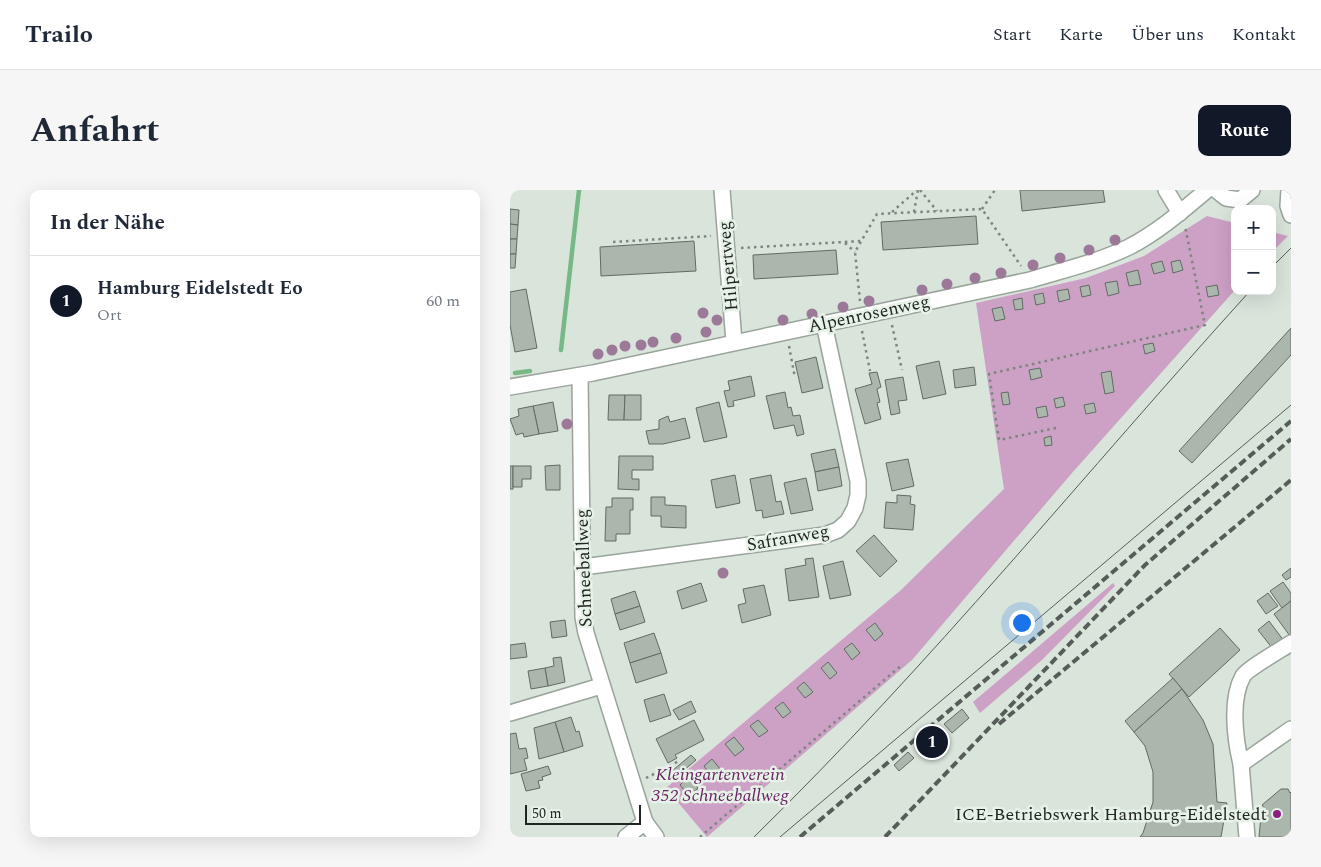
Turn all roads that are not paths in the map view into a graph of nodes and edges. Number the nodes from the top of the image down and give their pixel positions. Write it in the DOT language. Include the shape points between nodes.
graph roads {
  1 [pos="722,190"];
  2 [pos="1166,190"];
  3 [pos="1207,190"];
  4 [pos="1216,190"];
  5 [pos="1252,190"];
  6 [pos="1289,190"];
  7 [pos="1291,214"];
  8 [pos="1182,219"];
  9 [pos="824,324"];
  10 [pos="734,342"];
  11 [pos="580,376"];
  12 [pos="510,387"];
  13 [pos="583,567"];
  14 [pos="1291,643"];
  15 [pos="601,686"];
  16 [pos="510,713"];
  17 [pos="1291,729"];
  18 [pos="1241,764"];
  19 [pos="645,822"];
  20 [pos="626,837"];
  21 [pos="656,837"];
  22 [pos="1247,837"];
  1 -- 10 [label="street, Hilpertweg"];
  2 -- 8 [label="street"];
  3 -- 8 [label="street, Alpenrosenweg"];
  4 -- 5 [label="street" via="1232,200 1240,200"];
  6 -- 7 [label="street"];
  8 -- 9 [label="street, Alpenrosenweg" via="1092,262 861,320"];
  9 -- 10 [label="street, Alpenrosenweg"];
  9 -- 13 [label="street, Safranweg" via="858,481 855,508 848,521 825,535"];
  10 -- 11 [label="street, Alpenrosenweg"];
  11 -- 12 [label="street, Alpenrosenweg"];
  11 -- 13 [label="street, Schneeballweg"];
  13 -- 15 [label="street, Schneeballweg" via="583,617"];
  14 -- 18 [label="street" via="1243,674 1237,693 1235,731"];
  15 -- 16 [label="street"];
  15 -- 19 [label="street, Schneeballweg"];
  17 -- 18 [label="street"];
  18 -- 22 [label="street"];
  19 -- 20 [label="street"];
  19 -- 21 [label="street, Schneeballweg"];
}
